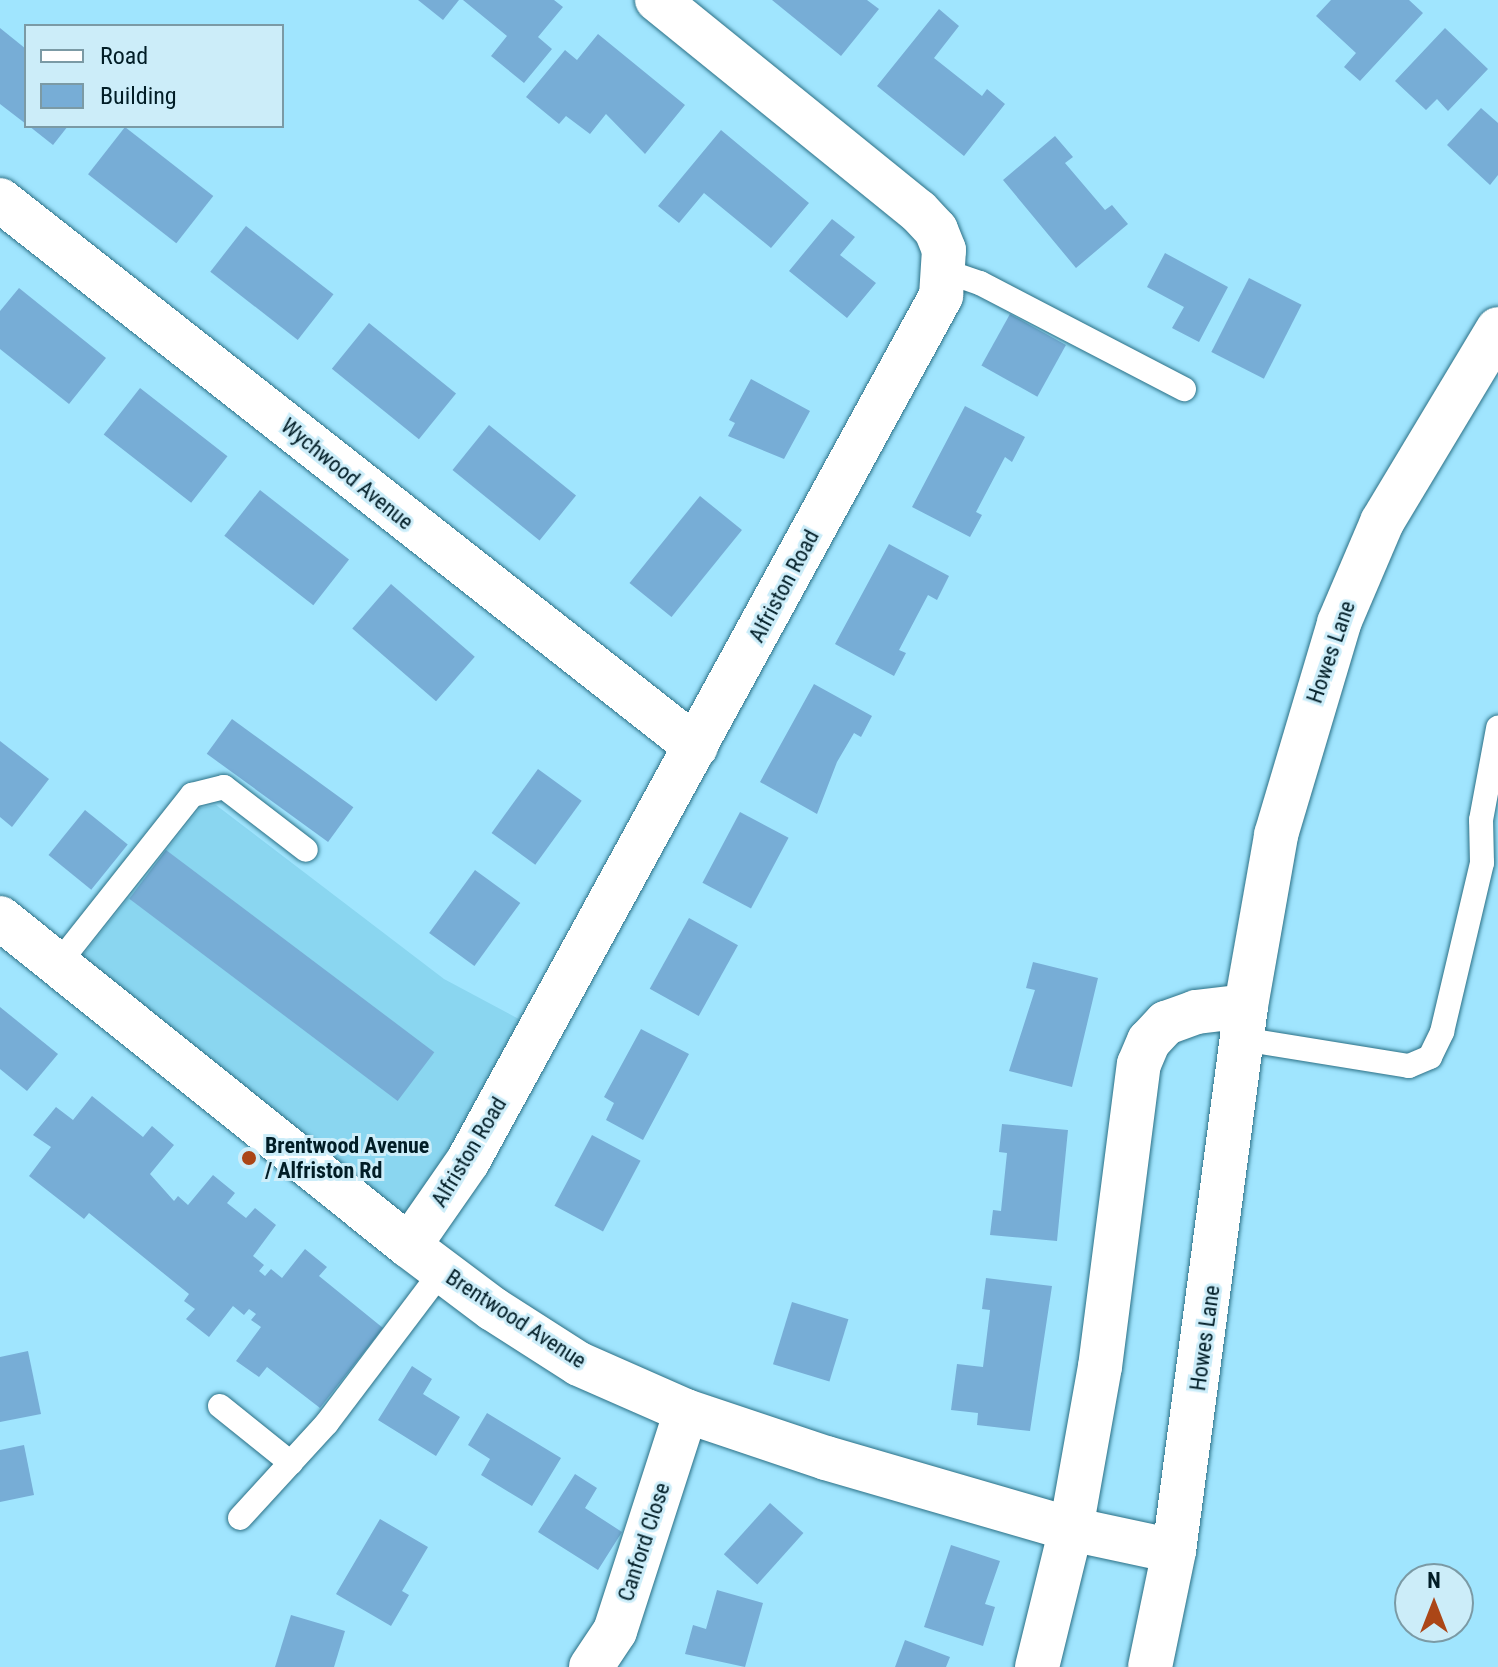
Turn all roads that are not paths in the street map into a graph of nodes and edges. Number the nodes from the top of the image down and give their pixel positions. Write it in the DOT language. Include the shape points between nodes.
graph roads {
  1 [pos="657,0"];
  2 [pos="0,200"];
  3 [pos="945,271"];
  4 [pos="1498,329"];
  5 [pos="1184,389"];
  6 [pos="1498,728"];
  7 [pos="696,747"];
  8 [pos="306,850"];
  9 [pos="0,918"];
  10 [pos="58,964"];
  11 [pos="1244,1022"];
  12 [pos="425,1258"];
  13 [pos="220,1406"];
  14 [pos="686,1411"];
  15 [pos="291,1463"];
  16 [pos="240,1518"];
  17 [pos="1071,1529"];
  18 [pos="1174,1551"];
  19 [pos="591,1667"];
  20 [pos="1037,1667"];
  21 [pos="1150,1667"];
  1 -- 3 [label="street, Alfriston Road" via="918,211 936,230"];
  2 -- 7 [label="street, Wychwood Avenue"];
  3 -- 5 [label="lane" via="980,283"];
  3 -- 7 [label="street, Alfriston Road" via="941,296"];
  4 -- 11 [label="street, Howes Lane" via="1382,522 1339,623 1276,835"];
  6 -- 11 [label="lane" via="1481,820 1482,863 1439,1045 1430,1057 1409,1066"];
  7 -- 12 [label="street, Alfriston Road" via="468,1161"];
  8 -- 10 [label="lane" via="224,787 192,795"];
  9 -- 10 [label="street, Brentwood Avenue"];
  10 -- 12 [label="street, Brentwood Avenue"];
  11 -- 17 [label="street" via="1196,1012 1166,1023 1149,1041 1139,1064 1100,1367"];
  11 -- 18 [label="street, Howes Lane"];
  12 -- 14 [label="street, Brentwood Avenue" via="579,1364"];
  12 -- 15 [label="lane" via="327,1423"];
  13 -- 15 [label="lane"];
  14 -- 17 [label="street, Brentwood Avenue"];
  14 -- 19 [label="street, Canford Close" via="615,1631"];
  15 -- 16 [label="lane"];
  17 -- 18 [label="street, Brentwood Avenue"];
  17 -- 20 [label="street"];
  18 -- 21 [label="street, Howes Lane"];
}
